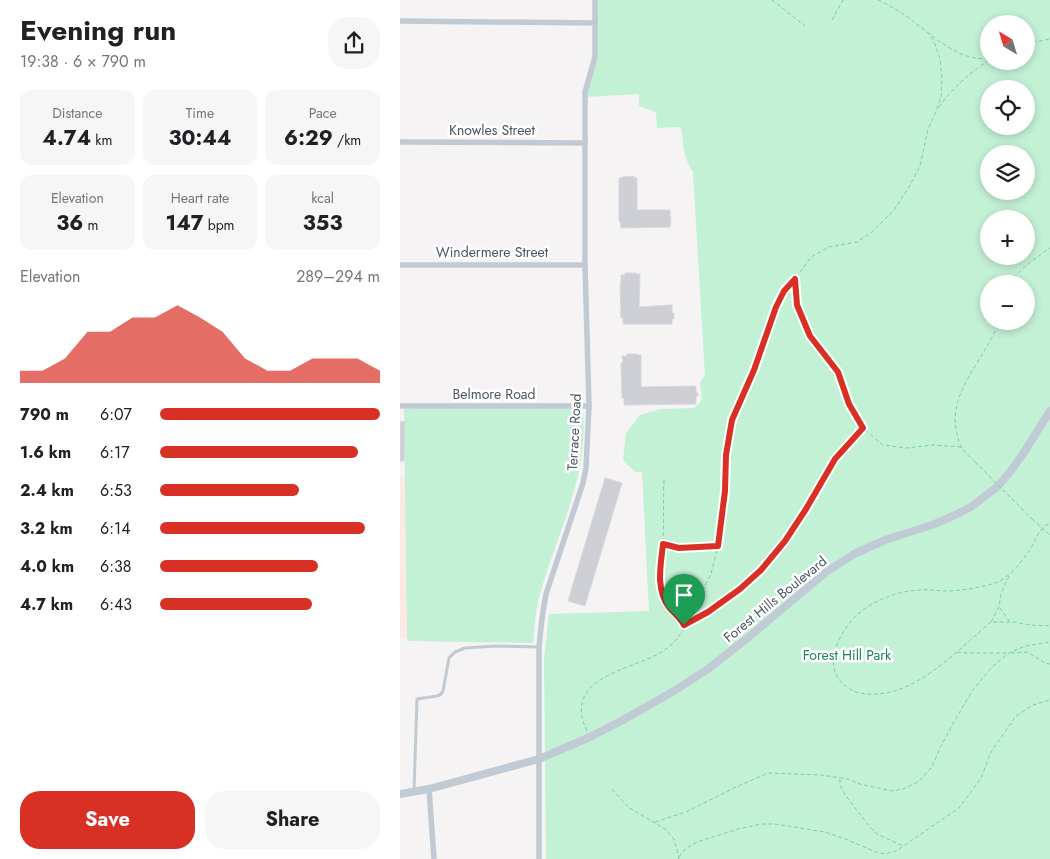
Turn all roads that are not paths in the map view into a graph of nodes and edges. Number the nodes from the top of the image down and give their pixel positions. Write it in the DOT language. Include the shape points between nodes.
graph roads {
  1 [pos="594,0"];
  2 [pos="400,20"];
  3 [pos="594,23"];
  4 [pos="400,142"];
  5 [pos="585,143"];
  6 [pos="400,265"];
  7 [pos="585,265"];
  8 [pos="400,406"];
  9 [pos="589,406"];
  10 [pos="1050,411"];
  11 [pos="539,647"];
  12 [pos="539,759"];
  13 [pos="430,789"];
  14 [pos="414,792"];
  15 [pos="400,794"];
  16 [pos="434,859"];
  17 [pos="539,859"];
  1 -- 3 [label="street, Terrace Road"];
  2 -- 3 [label="street"];
  3 -- 5 [label="street, Terrace Road" via="595,57 585,92"];
  4 -- 5 [label="street, Knowles Street"];
  5 -- 7 [label="street, Terrace Road"];
  6 -- 7 [label="street, Windermere Street"];
  7 -- 9 [label="street, Terrace Road"];
  8 -- 9 [label="street, Belmore Road"];
  9 -- 11 [label="street, Terrace Road" via="583,483 546,594"];
  10 -- 12 [label="street, Forest Hills Boulevard" via="1010,472 997,487 970,507 854,554 826,572 708,669 623,720"];
  11 -- 12 [label="street, Terrace Road"];
  11 -- 14 [label="lane" via="472,647 452,654 440,695 417,699"];
  12 -- 13 [label="street, Forest Hills Boulevard"];
  12 -- 17 [label="street, Terrace Road"];
  13 -- 14 [label="street, Forest Hills Boulevard"];
  13 -- 16 [label="street"];
  14 -- 15 [label="street, Forest Hills Boulevard"];
}
